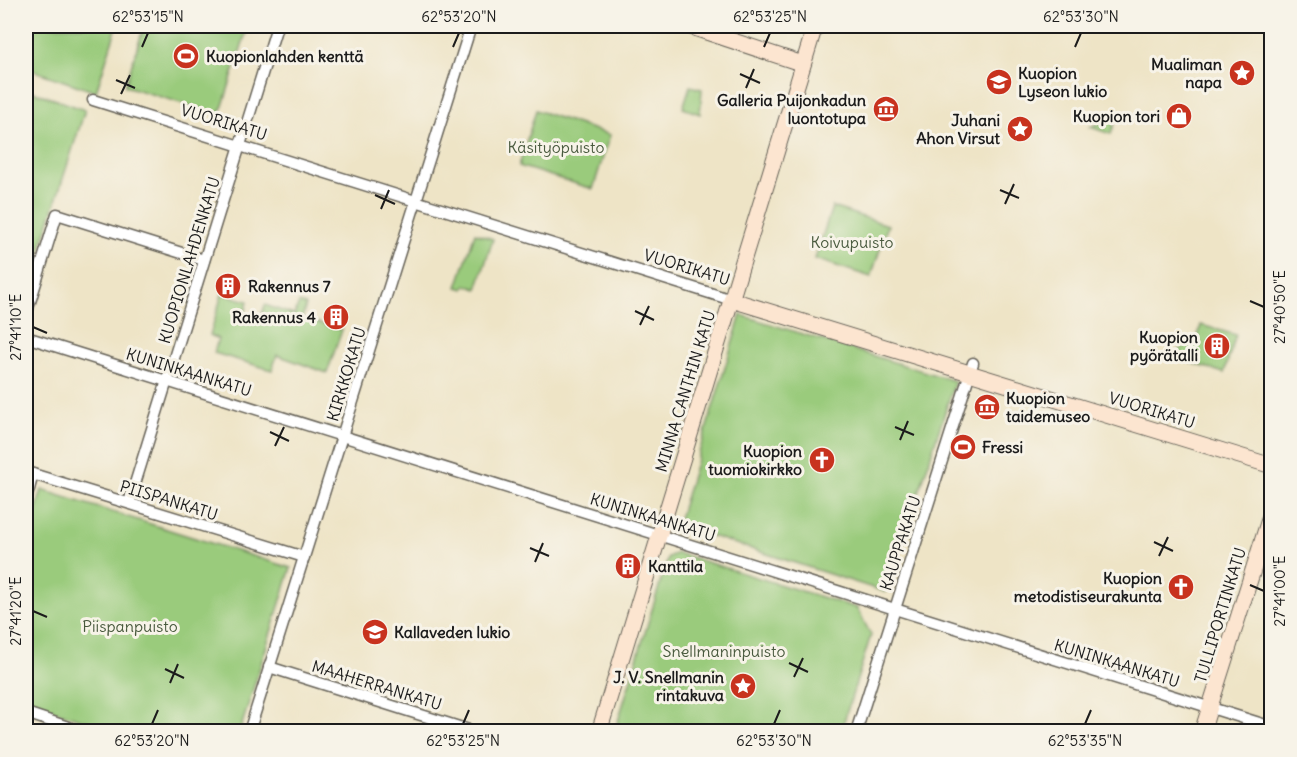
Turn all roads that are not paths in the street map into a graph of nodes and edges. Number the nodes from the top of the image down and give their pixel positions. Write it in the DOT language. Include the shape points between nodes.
graph roads {
  1 [pos="277,26"];
  2 [pos="471,26"];
  3 [pos="688,26"];
  4 [pos="815,26"];
  5 [pos="803,64"];
  6 [pos="93,100"];
  7 [pos="240,146"];
  8 [pos="416,200"];
  9 [pos="204,260"];
  10 [pos="732,300"];
  11 [pos="26,315"];
  12 [pos="26,337"];
  13 [pos="971,368"];
  14 [pos="167,381"];
  15 [pos="342,436"];
  16 [pos="1272,466"];
  17 [pos="29,473"];
  18 [pos="26,500"];
  19 [pos="129,503"];
  20 [pos="1272,510"];
  21 [pos="660,535"];
  22 [pos="304,557"];
  23 [pos="895,609"];
  24 [pos="270,667"];
  25 [pos="1210,708"];
  26 [pos="26,713"];
  27 [pos="1272,727"];
  28 [pos="83,732"];
  29 [pos="249,732"];
  30 [pos="475,732"];
  31 [pos="599,732"];
  32 [pos="856,732"];
  33 [pos="1202,732"];
  1 -- 7 [label="street, KUOPIONLAHDENKATU"];
  2 -- 8 [label="street, KIRKKOKATU"];
  3 -- 5 [label="main road"];
  4 -- 5 [label="main road, MINNA CANTHIN KATU"];
  5 -- 10 [label="main road, MINNA CANTHIN KATU"];
  6 -- 7 [label="street, VUORIKATU"];
  7 -- 8 [label="street, VUORIKATU"];
  7 -- 9 [label="street, KUOPIONLAHDENKATU"];
  8 -- 10 [label="street, VUORIKATU"];
  8 -- 15 [label="street, KIRKKOKATU"];
  9 -- 11 [label="street" via="57,214"];
  9 -- 14 [label="street, KUOPIONLAHDENKATU"];
  10 -- 13 [label="main road, VUORIKATU"];
  10 -- 21 [label="main road, MINNA CANTHIN KATU"];
  12 -- 14 [label="street, KUNINKAANKATU"];
  13 -- 16 [label="main road, VUORIKATU"];
  13 -- 23 [label="street, KAUPPAKATU"];
  14 -- 15 [label="street, KUNINKAANKATU"];
  14 -- 19 [label="street, KUOPIONLAHDENKATU"];
  15 -- 21 [label="street, KUNINKAANKATU"];
  15 -- 22 [label="street, KIRKKOKATU"];
  17 -- 18 [label="street"];
  17 -- 19 [label="street, PIISPANKATU"];
  19 -- 22 [label="street, PIISPANKATU"];
  20 -- 25 [label="main road, TULLIPORTINKATU"];
  21 -- 23 [label="street, KUNINKAANKATU"];
  21 -- 31 [label="main road, MINNA CANTHIN KATU"];
  22 -- 24 [label="street, KIRKKOKATU"];
  23 -- 25 [label="street, KUNINKAANKATU"];
  23 -- 32 [label="street, KAUPPAKATU"];
  24 -- 29 [label="street, KIRKKOKATU"];
  24 -- 30 [label="street, MAAHERRANKATU"];
  25 -- 27 [label="street, KUNINKAANKATU"];
  25 -- 33 [label="main road, TULLIPORTINKATU"];
  26 -- 28 [label="street"];
}
